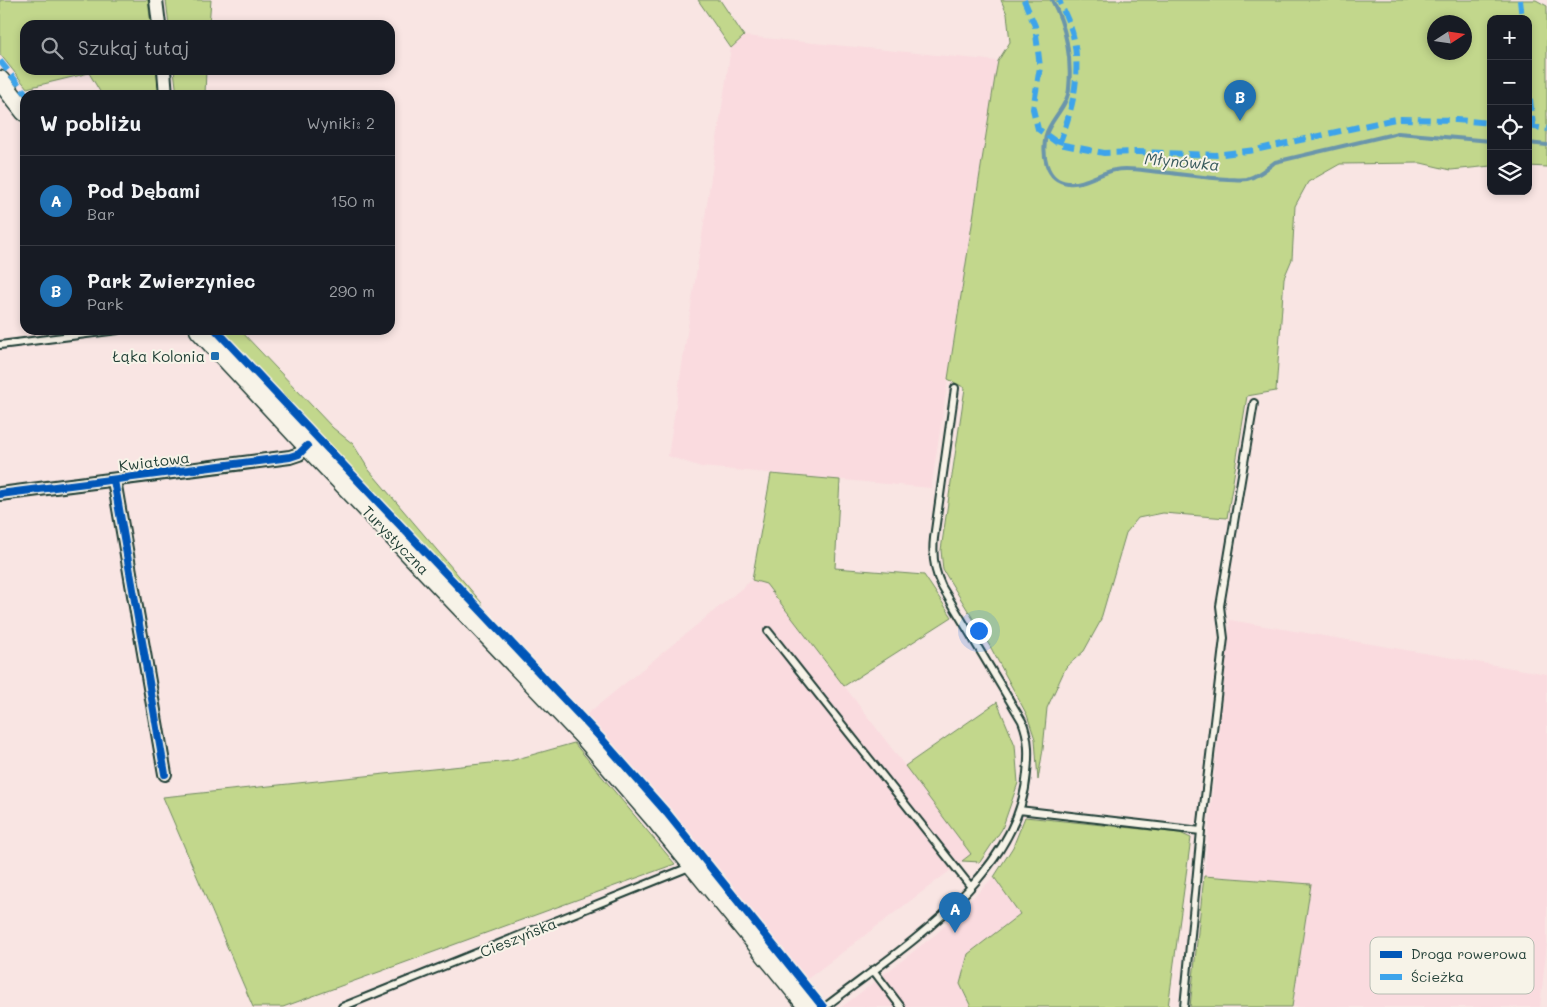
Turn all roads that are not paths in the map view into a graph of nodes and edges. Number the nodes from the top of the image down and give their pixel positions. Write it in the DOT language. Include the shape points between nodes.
graph roads {
  1 [pos="156,0"];
  2 [pos="158,20"];
  3 [pos="164,75"];
  4 [pos="0,80"];
  5 [pos="166,90"];
  6 [pos="20,106"];
  7 [pos="55,335"];
  8 [pos="204,335"];
  9 [pos="0,345"];
  10 [pos="955,388"];
  11 [pos="1254,403"];
  12 [pos="307,446"];
  13 [pos="114,480"];
  14 [pos="0,494"];
  15 [pos="768,631"];
  16 [pos="166,774"];
  17 [pos="1019,810"];
  18 [pos="1201,831"];
  19 [pos="693,865"];
  20 [pos="971,887"];
  21 [pos="872,970"];
  22 [pos="342,1007"];
  23 [pos="808,1007"];
  24 [pos="825,1007"];
  25 [pos="901,1007"];
  26 [pos="1184,1007"];
  1 -- 2 [label="street"];
  3 -- 5 [label="street"];
  4 -- 6 [label="main road"];
  7 -- 9 [label="lane"];
  8 -- 12 [label="main road, Turystyczna"];
  10 -- 17 [label="lane" via="933,563 942,587 1026,731 1026,787"];
  11 -- 18 [label="lane" via="1220,606 1224,638"];
  12 -- 13 [label="street, Kwiatowa" via="290,457"];
  12 -- 19 [label="main road, Turystyczna" via="594,749"];
  13 -- 14 [label="street, Kwiatowa"];
  13 -- 16 [label="street"];
  15 -- 20 [label="lane"];
  17 -- 18 [label="lane"];
  17 -- 20 [label="lane" via="1004,845"];
  18 -- 26 [label="lane"];
  19 -- 22 [label="lane, Cieszyńska"];
  19 -- 23 [label="main road"];
  20 -- 21 [label="lane" via="937,921"];
  21 -- 24 [label="lane"];
  21 -- 25 [label="lane"];
}
